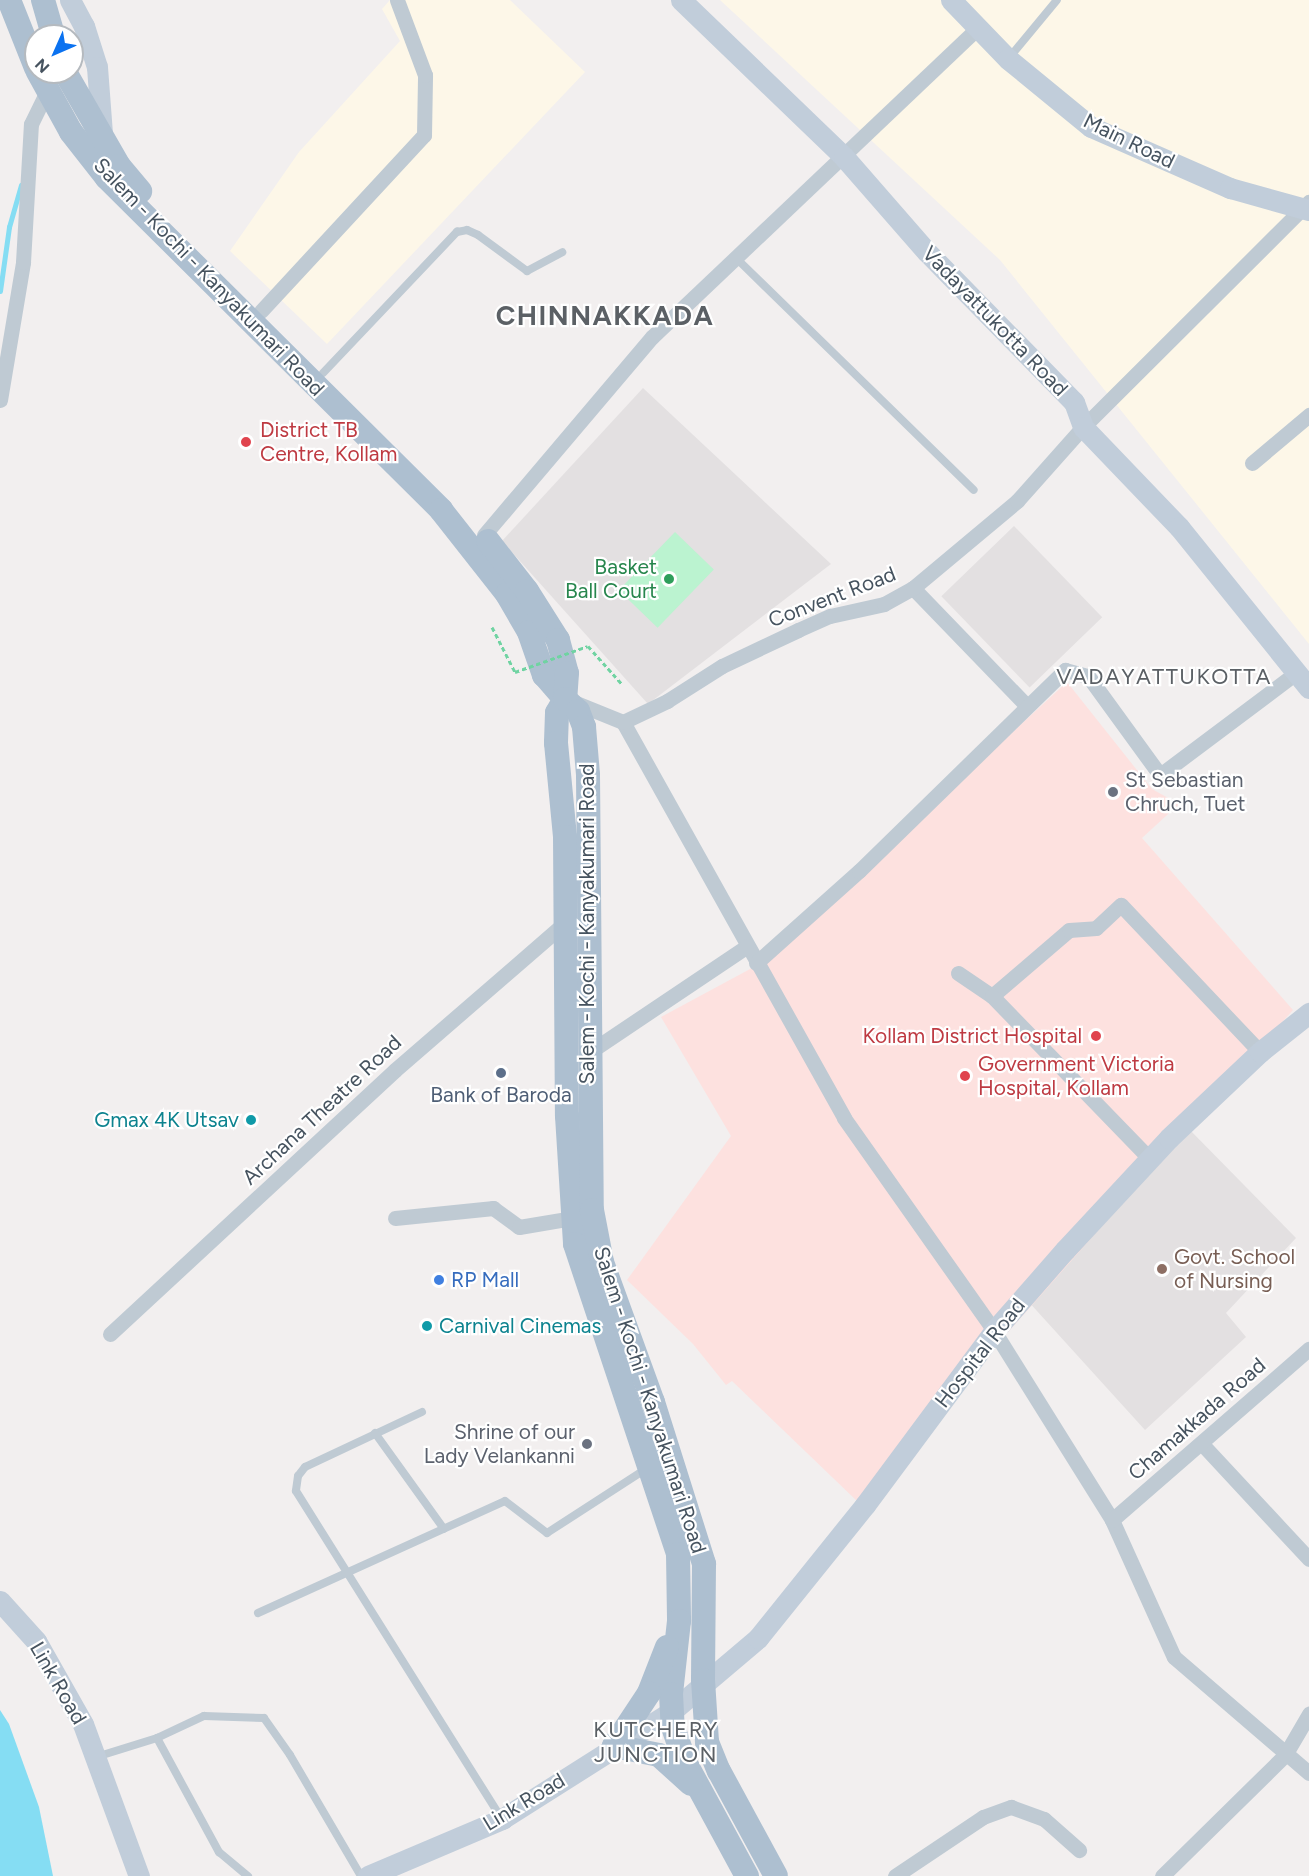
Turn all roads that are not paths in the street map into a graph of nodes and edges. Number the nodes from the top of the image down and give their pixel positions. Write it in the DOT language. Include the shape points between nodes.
graph roads {
  1 [pos="9,0"];
  2 [pos="43,0"];
  3 [pos="70,0"];
  4 [pos="397,0"];
  5 [pos="681,0"];
  6 [pos="951,0"];
  7 [pos="1057,0"];
  8 [pos="50,24"];
  9 [pos="978,28"];
  10 [pos="24,38"];
  11 [pos="1008,59"];
  12 [pos="39,84"];
  13 [pos="44,84"];
  14 [pos="71,84"];
  15 [pos="102,133"];
  16 [pos="844,157"];
  17 [pos="1307,207"];
  18 [pos="562,252"];
  19 [pos="736,258"];
  20 [pos="261,311"];
  21 [pos="323,373"];
  22 [pos="0,400"];
  23 [pos="1309,415"];
  24 [pos="1083,427"];
  25 [pos="1252,463"];
  26 [pos="974,490"];
  27 [pos="484,535"];
  28 [pos="913,588"];
  29 [pos="1303,680"];
  30 [pos="565,699"];
  31 [pos="1027,706"];
  32 [pos="623,722"];
  33 [pos="566,922"];
  34 [pos="747,946"];
  35 [pos="756,963"];
  36 [pos="958,973"];
  37 [pos="992,996"];
  38 [pos="1309,1013"];
  39 [pos="1260,1052"];
  40 [pos="588,1053"];
  41 [pos="1150,1158"];
  42 [pos="395,1218"];
  43 [pos="573,1218"];
  44 [pos="994,1331"];
  45 [pos="110,1334"];
  46 [pos="1309,1348"];
  47 [pos="422,1412"];
  48 [pos="375,1433"];
  49 [pos="1202,1444"];
  50 [pos="649,1467"];
  51 [pos="1112,1520"];
  52 [pos="444,1529"];
  53 [pos="1309,1559"];
  54 [pos="345,1572"];
  55 [pos="0,1601"];
  56 [pos="258,1613"];
  57 [pos="679,1621"];
  58 [pos="703,1686"];
  59 [pos="672,1711"];
  60 [pos="1309,1714"];
  61 [pos="156,1738"];
  62 [pos="614,1746"];
  63 [pos="1286,1755"];
  64 [pos="94,1758"];
  65 [pos="1309,1773"];
  66 [pos="702,1794"];
  67 [pos="502,1819"];
  68 [pos="1079,1850"];
  69 [pos="139,1876"];
  70 [pos="248,1876"];
  71 [pos="361,1876"];
  72 [pos="368,1876"];
  73 [pos="747,1876"];
  74 [pos="776,1876"];
  75 [pos="895,1876"];
  76 [pos="1162,1876"];
  1 -- 10 [label="main road, Salem - Kochi - Kanyakumari Road"];
  2 -- 8 [label="main road"];
  3 -- 15 [label="main road" via="84,26 97,67"];
  4 -- 20 [label="street" via="426,75 424,135"];
  5 -- 16 [label="main road, Vadayattukotta Road"];
  6 -- 9 [label="main road, Main Road"];
  7 -- 11 [label="lane"];
  9 -- 11 [label="main road, Main Road"];
  9 -- 16 [label="street"];
  11 -- 17 [label="main road, Main Road" via="1091,127 1230,188"];
  12 -- 22 [label="street" via="31,124 23,262"];
  13 -- 30 [label="main road, Salem - Kochi - Kanyakumari Road" via="107,178 441,510 507,594 530,632 544,675"];
  14 -- 15 [label="main road, Salem - Kochi - Kanyakumari Road"];
  15 -- 20 [label="main road, Salem - Kochi - Kanyakumari Road" via="118,166 163,216"];
  16 -- 19 [label="street"];
  16 -- 24 [label="main road, Vadayattukotta Road" via="927,252 1074,402"];
  17 -- 24 [label="street, Convent Road"];
  18 -- 21 [label="lane" via="527,271 478,235 467,230 457,232"];
  19 -- 26 [label="lane"];
  19 -- 27 [label="street" via="652,337"];
  20 -- 21 [label="main road, Salem - Kochi - Kanyakumari Road"];
  21 -- 27 [label="main road, Salem - Kochi - Kanyakumari Road"];
  23 -- 25 [label="street"];
  24 -- 28 [label="street, Convent Road" via="1017,501"];
  24 -- 29 [label="main road, Vadayattukotta Road" via="1179,527"];
  27 -- 30 [label="main road, Salem - Kochi - Kanyakumari Road" via="558,640 567,673"];
  28 -- 31 [label="street"];
  28 -- 32 [label="street, Convent Road" via="884,604 830,616 787,635"];
  29 -- 31 [label="street" via="1160,775 1088,676 1078,670 1065,670"];
  30 -- 32 [label="street"];
  30 -- 33 [label="main road, Salem - Kochi - Kanyakumari Road" via="557,712 556,743 565,837"];
  30 -- 40 [label="main road, Salem - Kochi - Kanyakumari Road" via="578,711 584,727 588,775"];
  31 -- 35 [label="street" via="859,871"];
  32 -- 34 [label="street"];
  33 -- 43 [label="main road, Salem - Kochi - Kanyakumari Road" via="567,1116"];
  33 -- 45 [label="street, Archana Theatre Road" via="395,1070"];
  34 -- 35 [label="street"];
  34 -- 40 [label="street"];
  35 -- 44 [label="street" via="844,1118"];
  36 -- 37 [label="street"];
  37 -- 39 [label="street" via="1069,930 1096,928 1120,905"];
  37 -- 41 [label="street"];
  38 -- 39 [label="main road, Hospital Road"];
  39 -- 41 [label="main road, Hospital Road"];
  40 -- 58 [label="main road, Salem - Kochi - Kanyakumari Road" via="592,1210 602,1262 653,1402 704,1564"];
  41 -- 44 [label="main road, Hospital Road"];
  42 -- 43 [label="street" via="493,1208 519,1227"];
  43 -- 50 [label="main road, Salem - Kochi - Kanyakumari Road" via="587,1289"];
  44 -- 51 [label="street"];
  44 -- 58 [label="main road, Hospital Road" via="782,1611"];
  46 -- 49 [label="street, Chamakkada Road"];
  47 -- 48 [label="lane"];
  48 -- 52 [label="lane"];
  48 -- 54 [label="lane" via="305,1467 298,1476 298,1500"];
  49 -- 51 [label="street, Chamakkada Road"];
  49 -- 53 [label="street"];
  50 -- 52 [label="lane" via="547,1533 505,1501"];
  50 -- 57 [label="main road, Salem - Kochi - Kanyakumari Road" via="678,1554"];
  51 -- 63 [label="street" via="1174,1657"];
  52 -- 54 [label="lane"];
  54 -- 56 [label="lane"];
  54 -- 67 [label="lane"];
  55 -- 64 [label="main road, Link Road" via="36,1641 83,1724"];
  57 -- 59 [label="main road, Salem - Kochi - Kanyakumari Road"];
  57 -- 62 [label="main road" via="649,1693"];
  58 -- 59 [label="main road, Hospital Road"];
  58 -- 74 [label="main road, Salem - Kochi - Kanyakumari Road" via="708,1742 719,1771"];
  59 -- 62 [label="main road, Link Road"];
  59 -- 66 [label="main road, Salem - Kochi - Kanyakumari Road" via="685,1762"];
  60 -- 63 [label="street"];
  61 -- 64 [label="lane"];
  61 -- 70 [label="lane" via="219,1852"];
  61 -- 71 [label="lane" via="204,1716 264,1718 291,1755"];
  62 -- 66 [label="main road" via="659,1755"];
  62 -- 67 [label="main road, Link Road"];
  63 -- 65 [label="street"];
  63 -- 76 [label="street"];
  64 -- 69 [label="main road, Link Road"];
  66 -- 73 [label="main road, Salem - Kochi - Kanyakumari Road"];
  67 -- 72 [label="main road, Link Road"];
  68 -- 75 [label="street" via="1044,1819 1011,1807 983,1816"];
}
